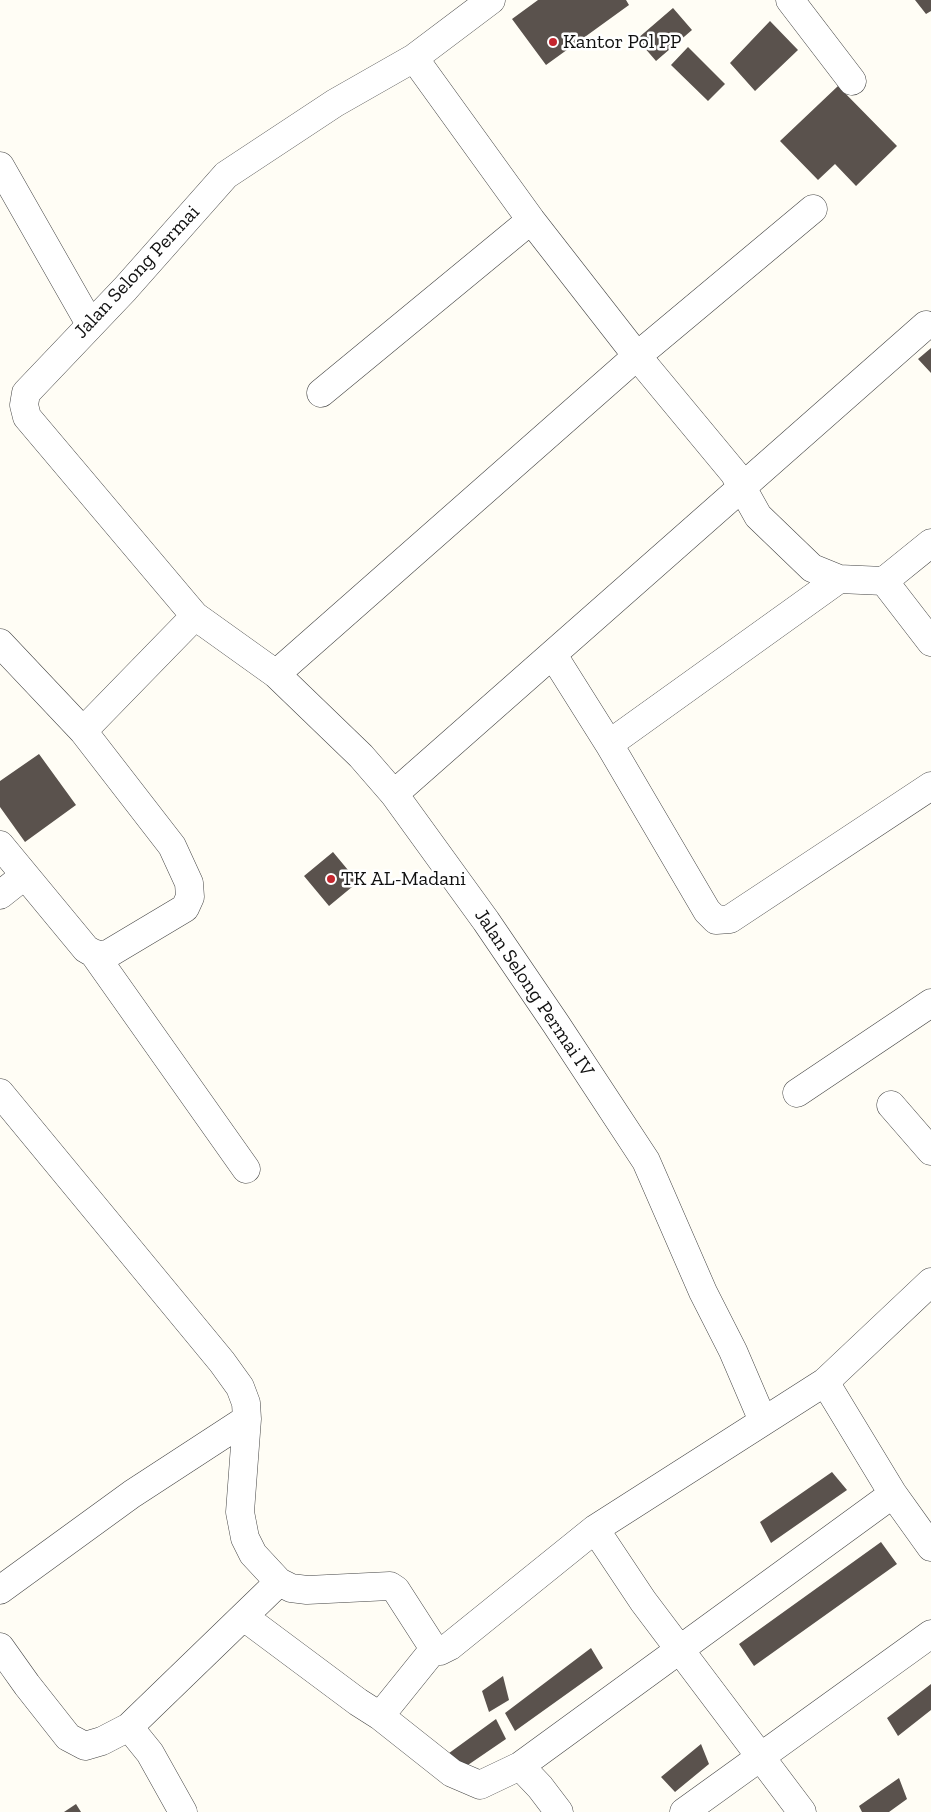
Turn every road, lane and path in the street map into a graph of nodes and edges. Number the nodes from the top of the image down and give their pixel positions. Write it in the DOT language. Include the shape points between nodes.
graph roads {
  1 [pos="491,0"];
  2 [pos="790,0"];
  3 [pos="414,58"];
  4 [pos="852,81"];
  5 [pos="0,166"];
  6 [pos="813,209"];
  7 [pos="531,220"];
  8 [pos="90,324"];
  9 [pos="926,325"];
  10 [pos="637,356"];
  11 [pos="322,393"];
  12 [pos="742,488"];
  13 [pos="931,543"];
  14 [pos="839,579"];
  15 [pos="884,581"];
  16 [pos="195,616"];
  17 [pos="931,642"];
  18 [pos="0,643"];
  19 [pos="553,655"];
  20 [pos="276,674"];
  21 [pos="82,731"];
  22 [pos="608,744"];
  23 [pos="931,786"];
  24 [pos="394,794"];
  25 [pos="0,845"];
  26 [pos="24,876"];
  27 [pos="0,895"];
  28 [pos="94,954"];
  29 [pos="931,1003"];
  30 [pos="0,1093"];
  31 [pos="796,1093"];
  32 [pos="891,1105"];
  33 [pos="931,1151"];
  34 [pos="246,1169"];
  35 [pos="931,1282"];
  36 [pos="826,1382"];
  37 [pos="247,1419"];
  38 [pos="763,1421"];
  39 [pos="893,1494"];
  40 [pos="595,1529"];
  41 [pos="931,1547"];
  42 [pos="279,1582"];
  43 [pos="0,1590"];
  44 [pos="244,1617"];
  45 [pos="931,1634"];
  46 [pos="0,1647"];
  47 [pos="434,1648"];
  48 [pos="680,1650"];
  49 [pos="380,1716"];
  50 [pos="129,1727"];
  51 [pos="759,1757"];
  52 [pos="520,1766"];
  53 [pos="182,1812"];
  54 [pos="559,1812"];
  55 [pos="684,1812"];
  56 [pos="802,1812"];
  1 -- 3 [label="street, Jalan Selong Permai"];
  2 -- 4 [label="street"];
  3 -- 7 [label="street"];
  3 -- 8 [label="street, Jalan Selong Permai" via="335,103 226,176"];
  5 -- 8 [label="street"];
  6 -- 10 [label="street"];
  7 -- 10 [label="street"];
  7 -- 11 [label="street"];
  8 -- 16 [label="street, Jalan Selong Permai" via="26,393 27,417"];
  9 -- 12 [label="street"];
  10 -- 12 [label="street" via="734,473"];
  10 -- 20 [label="street"];
  12 -- 14 [label="street" via="758,516 793,551 812,568"];
  12 -- 19 [label="street"];
  13 -- 15 [label="street"];
  14 -- 15 [label="street"];
  14 -- 22 [label="street"];
  15 -- 17 [label="street"];
  16 -- 20 [label="street, Jalan Selong Permai IV"];
  16 -- 21 [label="street"];
  18 -- 21 [label="street"];
  19 -- 22 [label="street"];
  19 -- 24 [label="street"];
  20 -- 24 [label="street, Jalan Selong Permai IV" via="362,756"];
  21 -- 28 [label="street" via="172,846 189,883 190,897 184,908 108,954"];
  22 -- 23 [label="street" via="707,911 716,920 730,919"];
  24 -- 38 [label="street, Jalan Selong Permai IV" via="486,921 646,1161"];
  25 -- 26 [label="street"];
  26 -- 27 [label="street"];
  26 -- 28 [label="street" via="86,949"];
  28 -- 34 [label="street"];
  29 -- 31 [label="street"];
  30 -- 37 [label="street" via="222,1362 240,1387"];
  32 -- 33 [label="street"];
  35 -- 36 [label="street"];
  36 -- 38 [label="street"];
  36 -- 39 [label="street"];
  37 -- 42 [label="street" via="240,1512 245,1538 253,1554"];
  37 -- 43 [label="street" via="132,1494"];
  38 -- 40 [label="street"];
  39 -- 41 [label="street"];
  39 -- 48 [label="street"];
  40 -- 47 [label="street" via="450,1646 440,1651"];
  40 -- 48 [label="street"];
  42 -- 44 [label="street"];
  42 -- 47 [label="street" via="307,1590 390,1586 396,1590"];
  44 -- 49 [label="street"];
  44 -- 50 [label="street"];
  45 -- 51 [label="street"];
  46 -- 50 [label="street" via="68,1737 85,1746"];
  47 -- 49 [label="street"];
  48 -- 51 [label="street"];
  48 -- 52 [label="street"];
  49 -- 52 [label="street" via="452,1773 480,1785"];
  50 -- 53 [label="street" via="150,1753"];
  51 -- 55 [label="street"];
  51 -- 56 [label="street"];
  52 -- 54 [label="street"];
}
